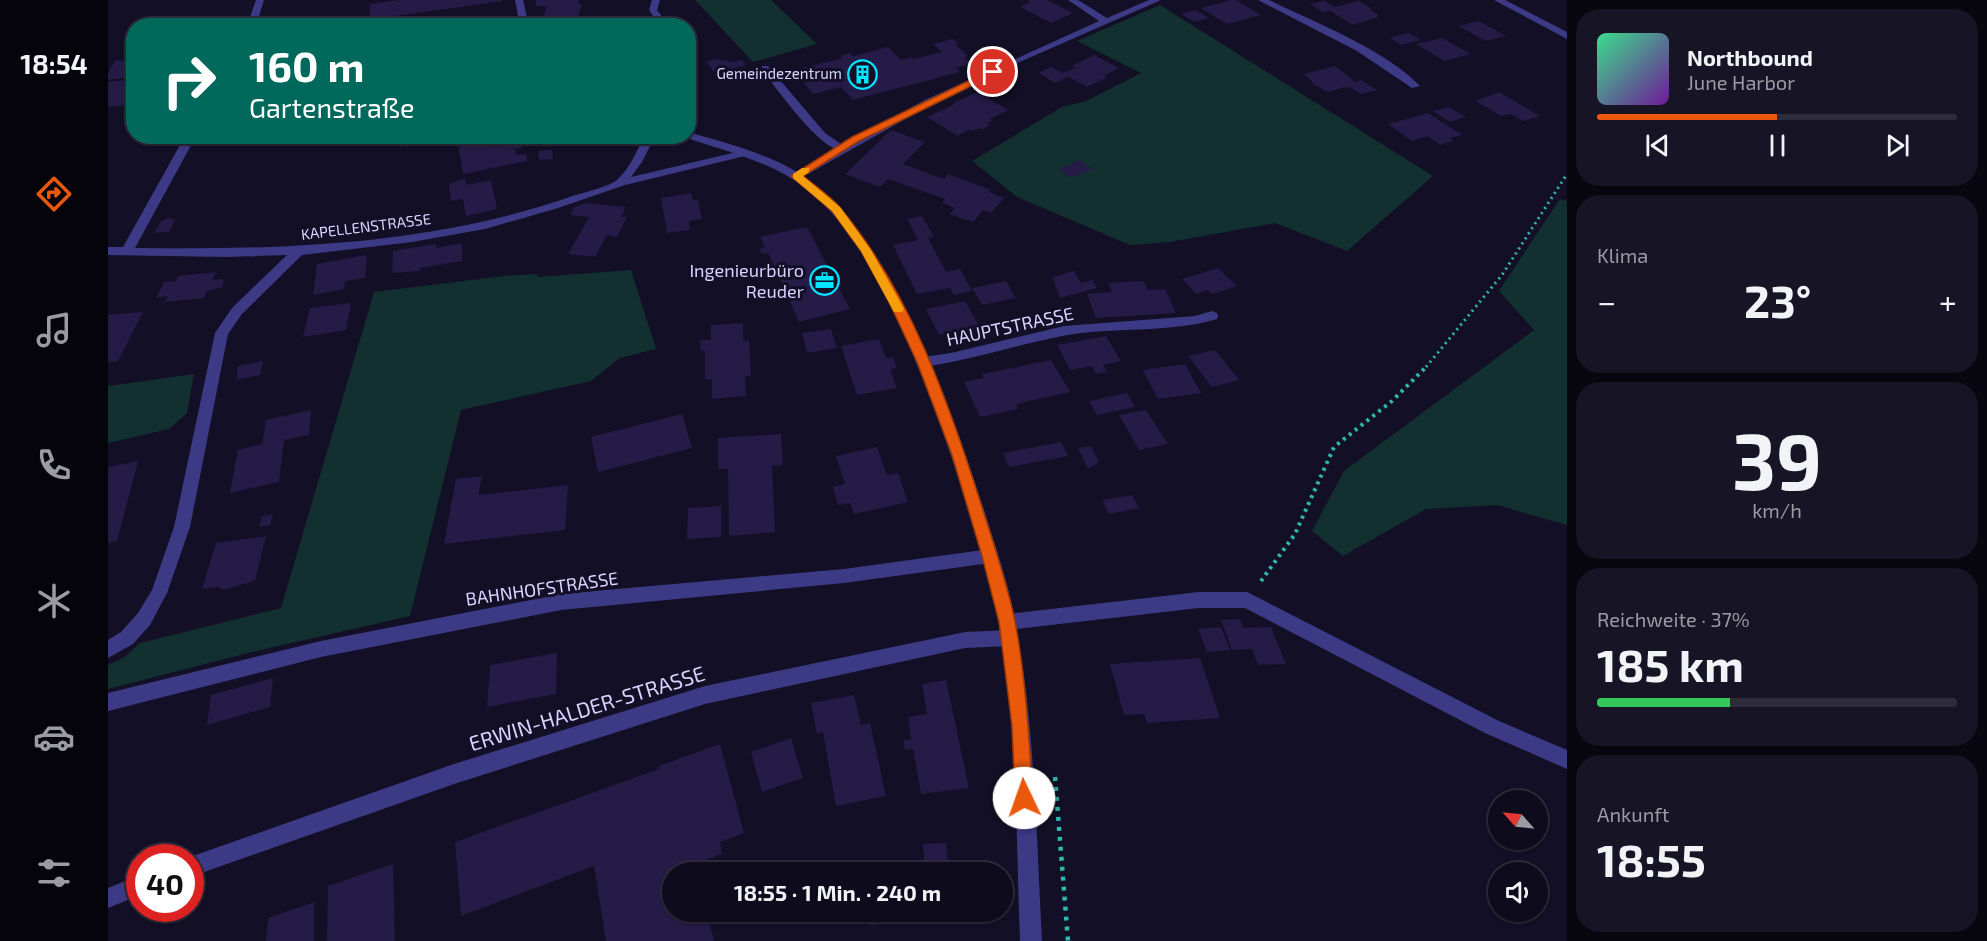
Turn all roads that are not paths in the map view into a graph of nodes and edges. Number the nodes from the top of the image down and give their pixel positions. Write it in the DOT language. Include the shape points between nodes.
graph roads {
  1 [pos="260,0"];
  2 [pos="519,0"];
  3 [pos="656,0"];
  4 [pos="1072,0"];
  5 [pos="1157,0"];
  6 [pos="1262,0"];
  7 [pos="1498,0"];
  8 [pos="254,18"];
  9 [pos="523,18"];
  10 [pos="659,18"];
  11 [pos="1106,21"];
  12 [pos="1567,36"];
  13 [pos="765,68"];
  14 [pos="1415,86"];
  15 [pos="696,138"];
  16 [pos="187,144"];
  17 [pos="646,144"];
  18 [pos="840,148"];
  19 [pos="741,154"];
  20 [pos="796,176"];
  21 [pos="621,183"];
  22 [pos="128,250"];
  23 [pos="108,251"];
  24 [pos="298,251"];
  25 [pos="1212,316"];
  26 [pos="924,362"];
  27 [pos="990,556"];
  28 [pos="1008,630"];
  29 [pos="108,650"];
  30 [pos="108,702"];
  31 [pos="1567,760"];
  32 [pos="204,862"];
  33 [pos="126,891"];
  34 [pos="108,898"];
  35 [pos="1031,941"];
  1 -- 8 [label="street"];
  2 -- 9 [label="street"];
  3 -- 10 [label="street" via="653,10"];
  4 -- 11 [label="street"];
  5 -- 11 [label="street"];
  6 -- 14 [label="street" via="1360,46"];
  7 -- 12 [label="street"];
  11 -- 18 [label="street" via="935,98"];
  13 -- 18 [label="street" via="821,135"];
  15 -- 19 [label="street"];
  16 -- 22 [label="street"];
  17 -- 21 [label="street"];
  18 -- 20 [label="street"];
  19 -- 20 [label="street"];
  19 -- 21 [label="street, KAPELLENSTRASSE"];
  20 -- 26 [label="street" via="836,209 866,250"];
  21 -- 24 [label="street, KAPELLENSTRASSE" via="485,225"];
  22 -- 23 [label="street, KAPELLENSTRASSE"];
  22 -- 24 [label="street, KAPELLENSTRASSE" via="226,254"];
  24 -- 29 [label="street" via="237,311 222,333 182,527 159,593 144,619 127,638"];
  25 -- 26 [label="street, HAUPTSTRASSE" via="1195,321 1064,331"];
  26 -- 27 [label="street" via="959,455"];
  27 -- 28 [label="street"];
  27 -- 30 [label="street, BAHNHOFSTRASSE" via="844,576 561,602 321,649"];
  28 -- 31 [label="street, ERWIN-HALDER-STRASSE" via="1199,600 1247,600 1492,727"];
  28 -- 32 [label="street, ERWIN-HALDER-STRASSE" via="705,695 454,774"];
  28 -- 35 [label="street" via="1020,726"];
  33 -- 34 [label="street"];
}
